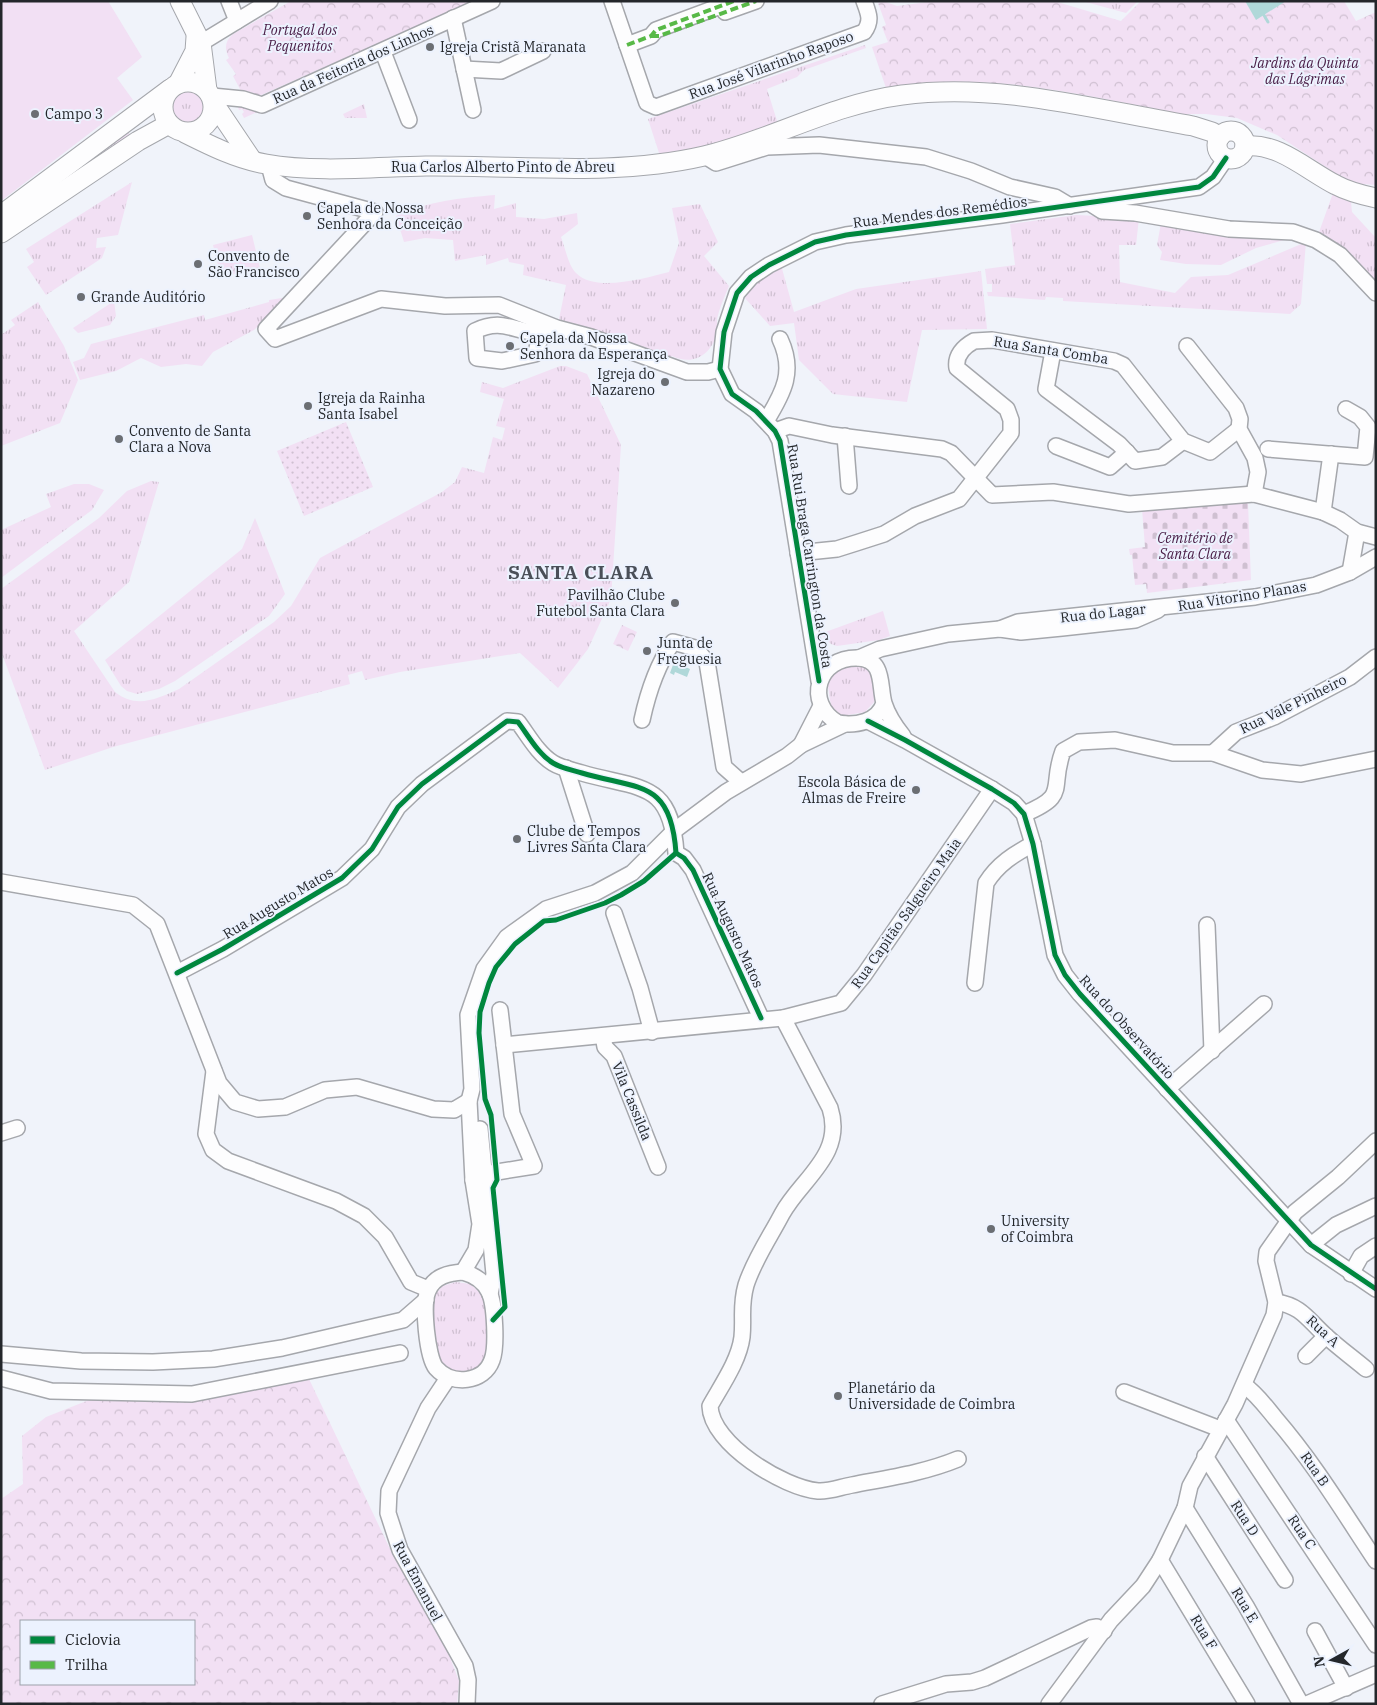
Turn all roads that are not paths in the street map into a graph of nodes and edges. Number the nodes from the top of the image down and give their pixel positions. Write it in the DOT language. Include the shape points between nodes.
graph roads {
  1 [pos="180,1"];
  2 [pos="229,1"];
  3 [pos="270,1"];
  4 [pos="492,1"];
  5 [pos="612,1"];
  6 [pos="734,1"];
  7 [pos="756,1"];
  8 [pos="864,1"];
  9 [pos="453,18"];
  10 [pos="237,20"];
  11 [pos="650,36"];
  12 [pos="199,38"];
  13 [pos="627,45"];
  14 [pos="543,51"];
  15 [pos="383,52"];
  16 [pos="464,69"];
  17 [pos="174,86"];
  18 [pos="211,96"];
  19 [pos="473,110"];
  20 [pos="409,120"];
  21 [pos="177,128"];
  22 [pos="1220,137"];
  23 [pos="1245,146"];
  24 [pos="705,156"];
  25 [pos="1226,158"];
  26 [pos="261,162"];
  27 [pos="1376,198"];
  28 [pos="1090,203"];
  29 [pos="1070,206"];
  30 [pos="1,215"];
  31 [pos="1,233"];
  32 [pos="1376,293"];
  33 [pos="557,328"];
  34 [pos="542,333"];
  35 [pos="780,339"];
  36 [pos="1187,346"];
  37 [pos="1053,351"];
  38 [pos="720,369"];
  39 [pos="1346,409"];
  40 [pos="770,426"];
  41 [pos="1239,429"];
  42 [pos="844,436"];
  43 [pos="1183,441"];
  44 [pos="1056,446"];
  45 [pos="1268,449"];
  46 [pos="1331,454"];
  47 [pos="1131,456"];
  48 [pos="975,478"];
  49 [pos="849,486"];
  50 [pos="1254,494"];
  51 [pos="1323,512"];
  52 [pos="1369,537"];
  53 [pos="798,553"];
  54 [pos="1376,558"];
  55 [pos="1350,572"];
  56 [pos="1162,608"];
  57 [pos="811,640"];
  58 [pos="898,647"];
  59 [pos="1376,657"];
  60 [pos="859,658"];
  61 [pos="837,661"];
  62 [pos="879,672"];
  63 [pos="819,681"];
  64 [pos="884,703"];
  65 [pos="821,706"];
  66 [pos="642,720"];
  67 [pos="868,721"];
  68 [pos="846,724"];
  69 [pos="905,740"];
  70 [pos="801,745"];
  71 [pos="1213,753"];
  72 [pos="1376,759"];
  73 [pos="566,768"];
  74 [pos="740,782"];
  75 [pos="992,789"];
  76 [pos="1024,814"];
  77 [pos="675,830"];
  78 [pos="587,834"];
  79 [pos="1033,844"];
  80 [pos="1,882"];
  81 [pos="614,913"];
  82 [pos="1207,925"];
  83 [pos="177,973"];
  84 [pos="975,984"];
  85 [pos="1264,1004"];
  86 [pos="500,1010"];
  87 [pos="761,1018"];
  88 [pos="784,1018"];
  89 [pos="652,1032"];
  90 [pos="603,1036"];
  91 [pos="504,1045"];
  92 [pos="1212,1051"];
  93 [pos="214,1071"];
  94 [pos="1167,1089"];
  95 [pos="470,1095"];
  96 [pos="17,1128"];
  97 [pos="1,1133"];
  98 [pos="1376,1141"];
  99 [pos="658,1167"];
  100 [pos="479,1177"];
  101 [pos="1376,1206"];
  102 [pos="1289,1221"];
  103 [pos="1311,1245"];
  104 [pos="1376,1246"];
  105 [pos="463,1272"];
  106 [pos="1351,1274"];
  107 [pos="1376,1289"];
  108 [pos="490,1294"];
  109 [pos="427,1295"];
  110 [pos="1276,1302"];
  111 [pos="403,1320"];
  112 [pos="427,1324"];
  113 [pos="1326,1336"];
  114 [pos="400,1353"];
  115 [pos="1,1354"];
  116 [pos="1306,1356"];
  117 [pos="1366,1369"];
  118 [pos="1,1378"];
  119 [pos="448,1378"];
  120 [pos="1244,1385"];
  121 [pos="1124,1392"];
  122 [pos="1223,1424"];
  123 [pos="1205,1456"];
  124 [pos="958,1459"];
  125 [pos="1185,1508"];
  126 [pos="1160,1560"];
  127 [pos="1376,1561"];
  128 [pos="1285,1580"];
  129 [pos="1108,1626"];
  130 [pos="1314,1631"];
  131 [pos="1376,1645"];
  132 [pos="1376,1674"];
  133 [pos="1346,1688"];
  134 [pos="467,1704"];
  135 [pos="882,1704"];
  136 [pos="1049,1704"];
  137 [pos="1247,1704"];
  138 [pos="1301,1704"];
  139 [pos="1307,1704"];
  1 -- 12 [label="main road"];
  2 -- 10 [label="street"];
  3 -- 10 [label="street"];
  4 -- 9 [label="street, Rua da Feitoria dos Linhos"];
  5 -- 13 [label="street"];
  6 -- 11 [label="street" via="656,30"];
  7 -- 11 [label="street" via="658,36"];
  8 -- 13 [label="street, Rua José Vilarinho Raposo" via="870,15 870,24 864,32 656,107 647,103"];
  9 -- 15 [label="street, Rua da Feitoria dos Linhos"];
  9 -- 16 [label="street"];
  10 -- 12 [label="street"];
  11 -- 13 [label="street"];
  12 -- 17 [label="main road"];
  12 -- 18 [label="main road"];
  14 -- 16 [label="street" via="501,71"];
  15 -- 18 [label="street, Rua da Feitoria dos Linhos" via="262,105 243,99"];
  15 -- 20 [label="street"];
  16 -- 19 [label="street"];
  17 -- 18 [label="main road" via="194,82"];
  17 -- 21 [label="main road" via="166,95 163,110"];
  17 -- 30 [label="main road"];
  18 -- 21 [label="main road" via="214,110 207,125 201,130"];
  18 -- 26 [label="main road"];
  21 -- 26 [label="main road, Rua Carlos Alberto Pinto de Abreu" via="224,152"];
  21 -- 31 [label="main road" via="138,141"];
  22 -- 23 [label="main road" via="1236,132"];
  22 -- 24 [label="main road, Rua Carlos Alberto Pinto de Abreu" via="1193,126 1049,100 959,91 869,101"];
  22 -- 25 [label="main road" via="1218,149"];
  23 -- 25 [label="main road" via="1238,158"];
  23 -- 27 [label="main road" via="1256,145 1276,151 1335,185"];
  24 -- 26 [label="main road, Rua Carlos Alberto Pinto de Abreu" via="588,169 487,166 310,168"];
  24 -- 29 [label="street" via="716,163 767,147 819,145 926,157 1010,188 1055,197"];
  25 -- 28 [label="street, Rua Mendes dos Remédios" via="1213,177 1199,187"];
  26 -- 33 [label="street" via="272,180 286,188 375,212 266,329 275,339 381,299 445,306 500,306"];
  28 -- 29 [label="street, Rua Mendes dos Remédios"];
  28 -- 32 [label="street" via="1102,211 1135,213 1229,229 1293,232 1316,240 1340,255"];
  29 -- 38 [label="street, Rua Mendes dos Remédios" via="846,235 815,242 769,265 751,277 737,293 724,332"];
  33 -- 34 [label="street"];
  33 -- 38 [label="street" via="688,372"];
  35 -- 40 [label="street" via="788,354 787,375"];
  36 -- 41 [label="street" via="1236,408"];
  37 -- 43 [label="street, Rua Santa Comba" via="1123,365"];
  37 -- 47 [label="street" via="1046,389"];
  37 -- 48 [label="street, Rua Santa Comba" via="981,339 967,345 956,361 957,368 1007,409 1011,420 1011,433"];
  38 -- 40 [label="street" via="732,394"];
  39 -- 46 [label="street" via="1360,416 1368,427 1365,457"];
  40 -- 42 [label="street" via="789,426"];
  40 -- 53 [label="street, Rua Rui Braga Carrington da Costa" via="785,461"];
  41 -- 43 [label="street, Rua Santa Comba" via="1210,452"];
  41 -- 50 [label="street" via="1256,458 1258,472"];
  42 -- 48 [label="street" via="942,449 951,453"];
  42 -- 49 [label="street"];
  43 -- 47 [label="street" via="1162,457"];
  44 -- 47 [label="street" via="1110,467"];
  45 -- 46 [label="street"];
  46 -- 51 [label="street"];
  48 -- 50 [label="street" via="992,495 1053,492 1129,504"];
  48 -- 53 [label="street" via="959,499 915,516 884,534 837,549"];
  50 -- 51 [label="street"];
  51 -- 52 [label="street"];
  52 -- 54 [label="street"];
  52 -- 55 [label="street"];
  53 -- 57 [label="street, Rua Rui Braga Carrington da Costa"];
  54 -- 55 [label="street, Rua Vitorino Planas"];
  55 -- 56 [label="street, Rua Vitorino Planas" via="1316,585 1255,597"];
  56 -- 58 [label="street, Rua do Lagar" via="1140,607 1021,632 1000,629 948,634"];
  57 -- 61 [label="street, Rua Rui Braga Carrington da Costa"];
  57 -- 63 [label="street, Rua Rui Braga Carrington da Costa"];
  58 -- 60 [label="street, Rua do Lagar" via="880,649"];
  58 -- 62 [label="street"];
  59 -- 71 [label="street, Rua Vale Pinheiro" via="1350,677 1236,732"];
  60 -- 61 [label="street"];
  60 -- 62 [label="street" via="873,663"];
  61 -- 63 [label="street" via="825,670"];
  62 -- 64 [label="street"];
  63 -- 65 [label="street"];
  64 -- 67 [label="street" via="880,713"];
  64 -- 69 [label="street"];
  65 -- 68 [label="street" via="832,719"];
  65 -- 70 [label="street"];
  66 -- 74 [label="street" via="647,698 673,642 695,648 706,662 724,767"];
  67 -- 68 [label="street"];
  67 -- 69 [label="street"];
  68 -- 70 [label="street"];
  69 -- 75 [label="street"];
  70 -- 74 [label="street"];
  71 -- 72 [label="street" via="1262,770 1301,774"];
  71 -- 76 [label="street" via="1173,753 1115,740 1079,742 1063,751 1055,795 1043,806"];
  73 -- 77 [label="street, Rua Augusto Matos" via="650,791 664,803"];
  73 -- 78 [label="street"];
  73 -- 83 [label="street, Rua Augusto Matos" via="552,762 518,722 507,721 422,784 398,807 372,849 342,878"];
  74 -- 77 [label="street"];
  75 -- 76 [label="street" via="1014,803"];
  75 -- 88 [label="street, Rua Capitão Salgueiro Maia" via="864,975 841,1003"];
  76 -- 79 [label="street, Rua do Observatório"];
  77 -- 87 [label="street, Rua Augusto Matos" via="676,853 693,870"];
  77 -- 95 [label="street" via="632,873 595,893 546,909 507,937 484,969 468,1015"];
  79 -- 84 [label="street" via="994,870 986,883"];
  79 -- 94 [label="street, Rua do Observatório" via="1049,933 1065,975"];
  80 -- 83 [label="street" via="133,906 157,924"];
  81 -- 89 [label="street"];
  82 -- 92 [label="street"];
  83 -- 93 [label="street"];
  85 -- 92 [label="street"];
  86 -- 91 [label="street"];
  87 -- 88 [label="street, Rua Capitão Salgueiro Maia"];
  87 -- 89 [label="street, Rua Capitão Salgueiro Maia"];
  88 -- 124 [label="street" via="830,1108 833,1119 831,1139 821,1166 789,1201 752,1270 742,1300 739,1350 710,1406 710,1413 731,1444 754,1464 771,1475 818,1491 933,1469"];
  89 -- 90 [label="street, Rua Capitão Salgueiro Maia"];
  90 -- 91 [label="street, Rua Capitão Salgueiro Maia"];
  90 -- 99 [label="street, Vila Cassilda"];
  91 -- 100 [label="street" via="512,1114 534,1166"];
  92 -- 94 [label="street"];
  93 -- 95 [label="street" via="219,1083 235,1102 258,1109 285,1106 325,1090 358,1087 434,1109 454,1110"];
  93 -- 109 [label="street" via="206,1116 206,1134 213,1150 228,1161 336,1201 364,1216 385,1237 411,1282"];
  94 -- 102 [label="street, Rua do Observatório"];
  95 -- 100 [label="street" via="477,1100"];
  96 -- 97 [label="street"];
  98 -- 102 [label="street" via="1338,1178 1295,1212"];
  100 -- 105 [label="street" via="480,1224 476,1250"];
  100 -- 108 [label="street" via="494,1274"];
  101 -- 103 [label="street" via="1336,1225"];
  102 -- 103 [label="street, Rua do Observatório"];
  102 -- 110 [label="street" via="1267,1252 1266,1261"];
  103 -- 106 [label="street, Rua do Observatório"];
  104 -- 106 [label="street" via="1361,1256"];
  105 -- 108 [label="street" via="473,1275"];
  105 -- 109 [label="street" via="438,1278"];
  106 -- 107 [label="street, Rua do Observatório"];
  108 -- 119 [label="street" via="496,1349 491,1363 473,1379"];
  109 -- 111 [label="street"];
  109 -- 112 [label="street"];
  110 -- 113 [label="street, Rua A" via="1290,1304 1302,1312"];
  110 -- 120 [label="street" via="1274,1315"];
  111 -- 112 [label="street"];
  111 -- 115 [label="street" via="282,1348 213,1359 90,1361"];
  112 -- 119 [label="street" via="430,1356 436,1368"];
  113 -- 116 [label="street"];
  113 -- 117 [label="street, Rua A"];
  114 -- 118 [label="street" via="192,1394 51,1391"];
  119 -- 134 [label="street, Rua Emanuel" via="428,1408 389,1491 388,1513 403,1557 465,1666"];
  120 -- 122 [label="street"];
  120 -- 127 [label="street, Rua B" via="1292,1437"];
  121 -- 122 [label="street"];
  122 -- 123 [label="street"];
  122 -- 131 [label="street, Rua C"];
  123 -- 125 [label="street" via="1190,1486"];
  123 -- 128 [label="street, Rua D"];
  125 -- 126 [label="street"];
  125 -- 138 [label="street, Rua E" via="1246,1606"];
  126 -- 129 [label="street" via="1143,1586"];
  126 -- 137 [label="street, Rua F"];
  129 -- 135 [label="street" via="1094,1627 985,1678 946,1684"];
  129 -- 136 [label="street"];
  130 -- 133 [label="street"];
  132 -- 133 [label="street"];
  133 -- 139 [label="street"];
}
